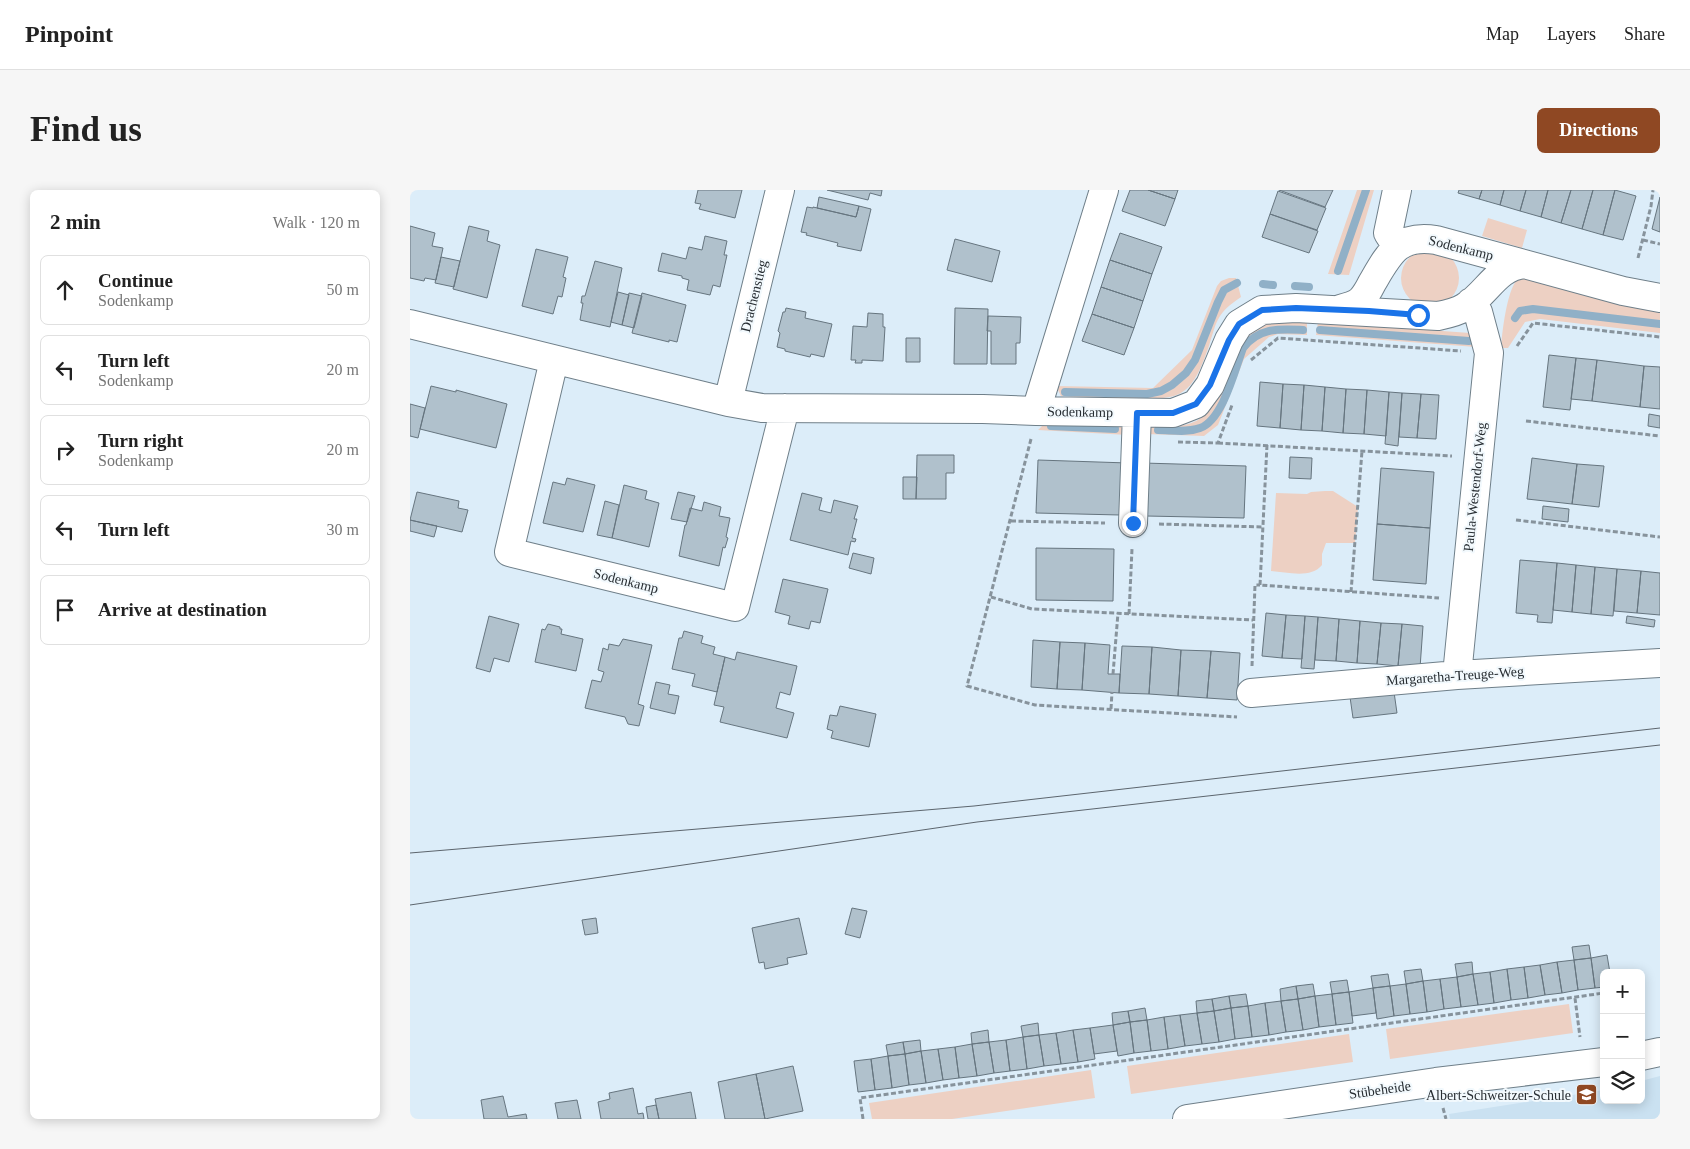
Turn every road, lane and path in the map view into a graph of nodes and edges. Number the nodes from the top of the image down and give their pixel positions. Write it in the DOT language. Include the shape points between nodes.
graph roads {
  1 [pos="780,190"];
  2 [pos="1104,190"];
  3 [pos="1397,190"];
  4 [pos="1653,190"];
  5 [pos="1643,240"];
  6 [pos="1660,244"];
  7 [pos="1397,247"];
  8 [pos="1638,258"];
  9 [pos="1524,264"];
  10 [pos="1660,298"];
  11 [pos="1471,302"];
  12 [pos="1340,309"];
  13 [pos="410,324"];
  14 [pos="1660,337"];
  15 [pos="1489,353"];
  16 [pos="554,360"];
  17 [pos="1247,363"];
  18 [pos="1234,399"];
  19 [pos="728,402"];
  20 [pos="785,408"];
  21 [pos="1036,412"];
  22 [pos="1137,413"];
  23 [pos="1526,421"];
  24 [pos="1660,436"];
  25 [pos="1137,440"];
  26 [pos="1218,443"];
  27 [pos="1268,445"];
  28 [pos="1362,451"];
  29 [pos="1478,458"];
  30 [pos="1516,520"];
  31 [pos="1133,523"];
  32 [pos="1660,538"];
  33 [pos="1260,585"];
  34 [pos="1351,592"];
  35 [pos="991,597"];
  36 [pos="1464,600"];
  37 [pos="1118,613"];
  38 [pos="1130,614"];
  39 [pos="1253,620"];
  40 [pos="1660,663"];
  41 [pos="1113,674"];
  42 [pos="1457,675"];
  43 [pos="1112,692"];
  44 [pos="1251,693"];
  45 [pos="1111,708"];
  46 [pos="1600,994"];
  47 [pos="1575,998"];
  48 [pos="1660,1052"];
  49 [pos="1645,1055"];
  50 [pos="1594,1063"];
  51 [pos="1273,1113"];
  52 [pos="863,1119"];
  53 [pos="1187,1119"];
  1 -- 19 [label="street, Drachenstieg"];
  2 -- 21 [label="street, Sodenkamp"];
  3 -- 7 [label="street" via="1388,232"];
  4 -- 5 [label="path"];
  5 -- 6 [label="path"];
  5 -- 8 [label="path"];
  7 -- 9 [label="street, Sodenkamp" via="1423,238"];
  7 -- 12 [label="street, Sodenkamp" via="1361,300"];
  9 -- 10 [label="street, Sodenkamp"];
  9 -- 11 [label="street, Sodenkamp" via="1502,272"];
  11 -- 12 [label="street, Sodenkamp" via="1452,314 1438,316"];
  11 -- 15 [label="street, Paula-Westendorf-Weg" via="1478,312"];
  12 -- 22 [label="street, Sodenkamp" via="1262,310 1239,324 1210,385 1196,404 1173,413"];
  13 -- 16 [label="street, Sodenkamp"];
  14 -- 15 [label="path" via="1533,323 1513,352"];
  15 -- 17 [label="path" via="1278,338"];
  15 -- 29 [label="street, Paula-Westendorf-Weg"];
  16 -- 19 [label="street, Sodenkamp"];
  16 -- 20 [label="street, Sodenkamp" via="509,552 735,607"];
  18 -- 26 [label="path"];
  19 -- 20 [label="street, Sodenkamp"];
  20 -- 21 [label="street, Sodenkamp"];
  21 -- 22 [label="street, Sodenkamp"];
  21 -- 35 [label="path"];
  22 -- 25 [label="street"];
  23 -- 24 [label="path"];
  25 -- 26 [label="path"];
  25 -- 31 [label="street"];
  26 -- 27 [label="path"];
  27 -- 28 [label="path"];
  27 -- 33 [label="path"];
  28 -- 29 [label="path"];
  28 -- 34 [label="path"];
  29 -- 36 [label="street, Paula-Westendorf-Weg"];
  30 -- 32 [label="path"];
  31 -- 38 [label="path"];
  33 -- 34 [label="path"];
  33 -- 39 [label="path" via="1254,585"];
  34 -- 36 [label="path"];
  35 -- 37 [label="path" via="1032,609"];
  35 -- 45 [label="path" via="967,686 1035,705"];
  36 -- 42 [label="street, Paula-Westendorf-Weg"];
  37 -- 38 [label="path"];
  37 -- 41 [label="path"];
  38 -- 39 [label="path"];
  39 -- 44 [label="path"];
  40 -- 42 [label="street, Margaretha-Treuge-Weg"];
  42 -- 44 [label="street, Margaretha-Treuge-Weg"];
  43 -- 45 [label="path"];
  44 -- 45 [label="path" via="1250,710 1237,717"];
  46 -- 47 [label="path"];
  47 -- 50 [label="path"];
  47 -- 52 [label="path" via="860,1098"];
  48 -- 49 [label="street"];
  50 -- 51 [label="street, Stübeheide" via="1436,1082"];
  51 -- 53 [label="street, Stübeheide"];
}
